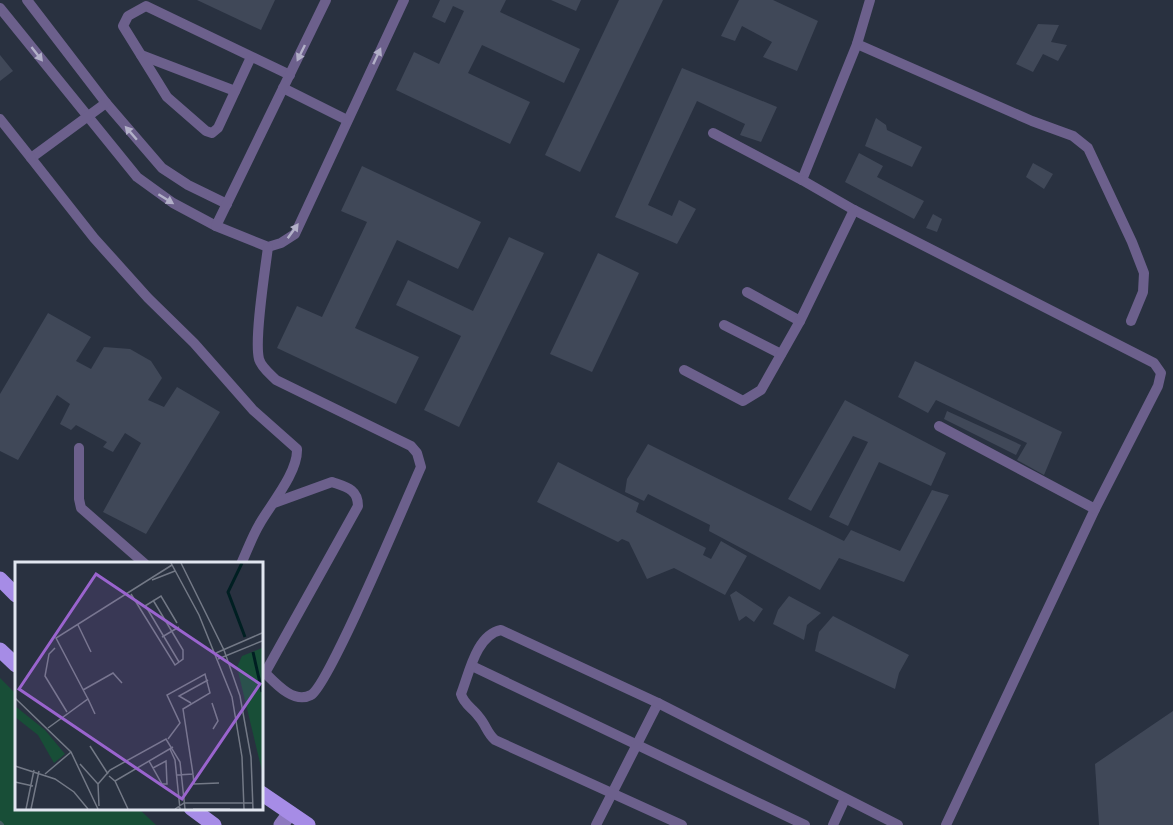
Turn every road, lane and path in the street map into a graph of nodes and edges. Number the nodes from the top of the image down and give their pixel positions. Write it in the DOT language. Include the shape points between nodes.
graph roads {
  1 [pos="27,0"];
  2 [pos="327,0"];
  3 [pos="404,0"];
  4 [pos="870,0"];
  5 [pos="0,8"];
  6 [pos="857,44"];
  7 [pos="141,56"];
  8 [pos="251,57"];
  9 [pos="290,75"];
  10 [pos="283,88"];
  11 [pos="235,91"];
  12 [pos="106,103"];
  13 [pos="86,117"];
  14 [pos="0,119"];
  15 [pos="347,120"];
  16 [pos="713,133"];
  17 [pos="31,159"];
  18 [pos="802,180"];
  19 [pos="227,204"];
  20 [pos="854,210"];
  21 [pos="216,226"];
  22 [pos="268,247"];
  23 [pos="747,292"];
  24 [pos="800,321"];
  25 [pos="1131,321"];
  26 [pos="724,325"];
  27 [pos="781,354"];
  28 [pos="684,370"];
  29 [pos="939,426"];
  30 [pos="79,448"];
  31 [pos="274,503"];
  32 [pos="1095,509"];
  33 [pos="143,562"];
  34 [pos="242,562"];
  35 [pos="0,579"];
  36 [pos="15,594"];
  37 [pos="0,650"];
  38 [pos="15,664"];
  39 [pos="471,666"];
  40 [pos="263,671"];
  41 [pos="658,703"];
  42 [pos="636,747"];
  43 [pos="613,792"];
  44 [pos="262,794"];
  45 [pos="845,799"];
  46 [pos="194,810"];
  47 [pos="286,819"];
  48 [pos="214,825"];
  49 [pos="308,825"];
  50 [pos="596,825"];
  51 [pos="682,825"];
  52 [pos="805,825"];
  53 [pos="832,825"];
  54 [pos="898,825"];
  55 [pos="946,825"];
  1 -- 12 [label="lane"];
  2 -- 9 [label="lane, one-way"];
  15 -- 3 [label="lane, one-way"];
  4 -- 6 [label="lane"];
  5 -- 13 [label="lane, one-way"];
  6 -- 18 [label="lane"];
  6 -- 25 [label="lane" via="1073,136 1088,148 1144,273 1143,292"];
  7 -- 8 [label="lane" via="123,26 128,16 146,6"];
  7 -- 11 [label="lane"];
  7 -- 11 [label="lane" via="166,97 206,131 212,133 218,128"];
  8 -- 9 [label="lane"];
  8 -- 11 [label="lane"];
  9 -- 10 [label="lane"];
  10 -- 15 [label="lane"];
  10 -- 19 [label="lane"];
  12 -- 13 [label="lane"];
  19 -- 12 [label="lane, one-way" via="162,168"];
  13 -- 17 [label="lane"];
  13 -- 21 [label="lane, one-way" via="136,177"];
  14 -- 17 [label="lane"];
  22 -- 15 [label="lane, one-way" via="295,234"];
  16 -- 18 [label="lane"];
  17 -- 31 [label="lane" via="93,238 148,298 253,410 297,449"];
  18 -- 20 [label="lane"];
  19 -- 21 [label="lane"];
  20 -- 24 [label="lane"];
  20 -- 32 [label="lane" via="1154,363 1161,374 1158,386"];
  21 -- 22 [label="lane"];
  22 -- 40 [label="lane" via="258,343 259,359 265,370 276,380 411,446 421,467 344,640 317,690 304,697 292,695"];
  23 -- 24 [label="lane"];
  24 -- 27 [label="lane"];
  26 -- 27 [label="lane"];
  27 -- 28 [label="lane" via="761,390 743,401"];
  29 -- 32 [label="lane"];
  30 -- 33 [label="lane" via="81,508"];
  31 -- 34 [label="lane"];
  31 -- 40 [label="lane" via="332,482 353,490 358,497 358,506"];
  32 -- 55 [label="lane"];
  35 -- 36 [label="main road"];
  37 -- 38 [label="main road"];
  39 -- 41 [label="lane" via="484,640 501,630"];
  39 -- 42 [label="lane"];
  39 -- 43 [label="lane" via="462,699 495,740"];
  41 -- 42 [label="lane"];
  41 -- 45 [label="lane"];
  42 -- 43 [label="lane"];
  42 -- 52 [label="lane"];
  43 -- 50 [label="lane"];
  43 -- 51 [label="lane"];
  44 -- 47 [label="main road"];
  45 -- 53 [label="lane"];
  45 -- 54 [label="lane"];
  46 -- 48 [label="main road"];
  47 -- 49 [label="main road"];
}
